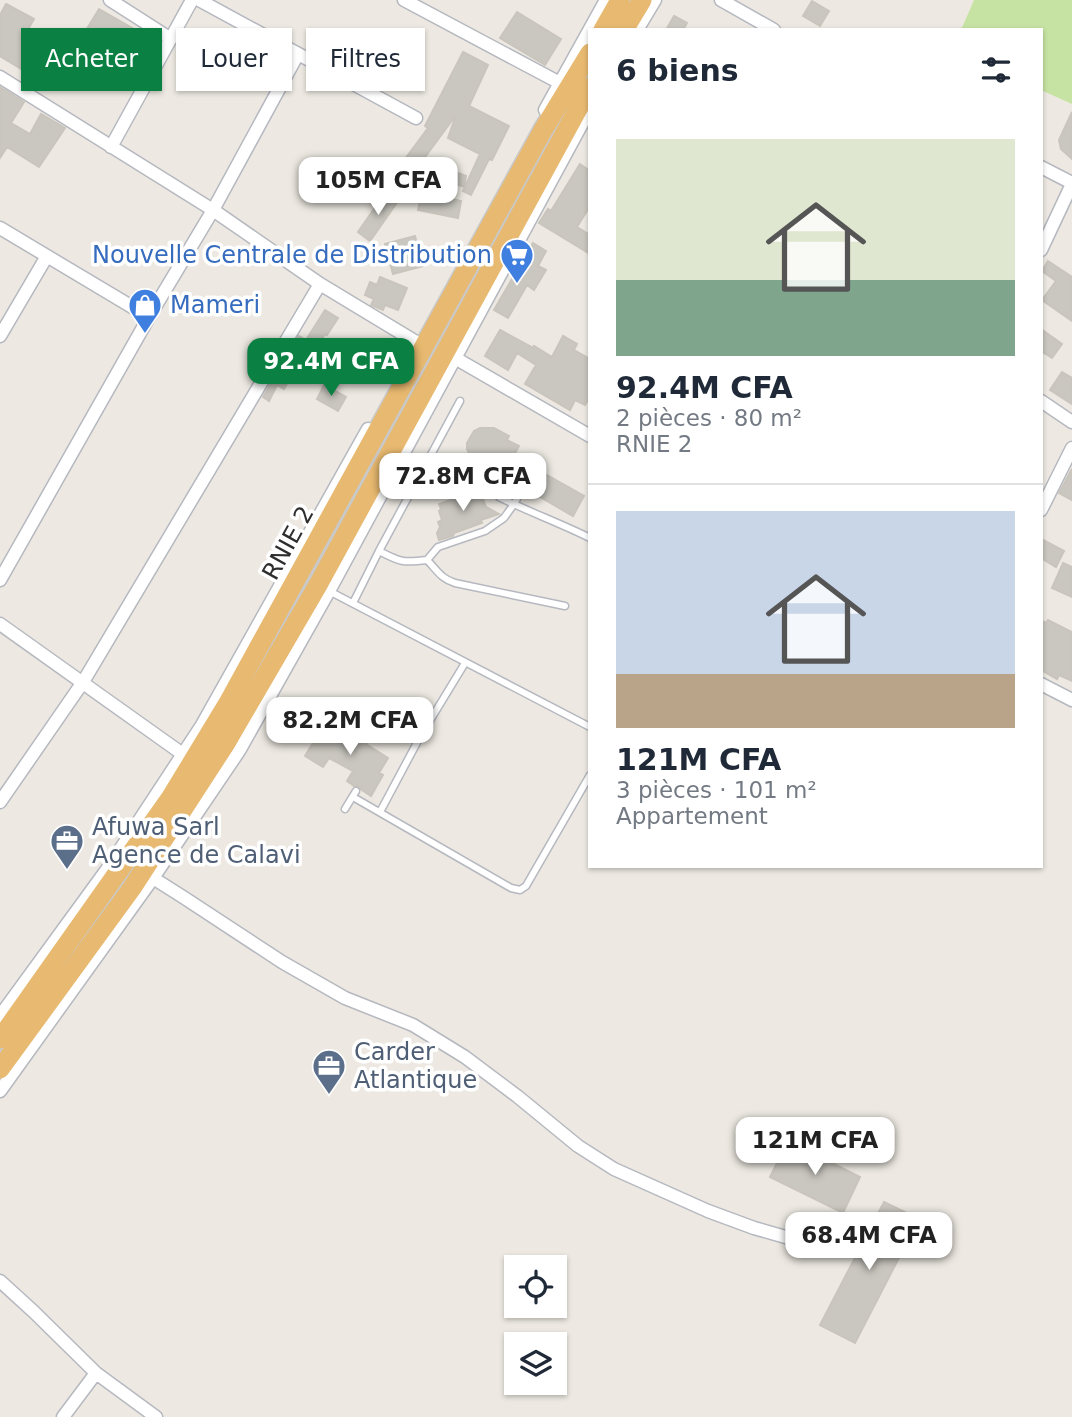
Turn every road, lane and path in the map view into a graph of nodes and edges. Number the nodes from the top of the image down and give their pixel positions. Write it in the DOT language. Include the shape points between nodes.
graph roads {
  1 [pos="110,0"];
  2 [pos="192,0"];
  3 [pos="199,0"];
  4 [pos="404,0"];
  5 [pos="606,0"];
  6 [pos="620,0"];
  7 [pos="642,0"];
  8 [pos="655,0"];
  9 [pos="721,0"];
  10 [pos="590,28"];
  11 [pos="604,28"];
  12 [pos="625,28"];
  13 [pos="638,28"];
  14 [pos="770,28"];
  15 [pos="588,32"];
  16 [pos="171,38"];
  17 [pos="298,54"];
  18 [pos="588,56"];
  19 [pos="0,77"];
  20 [pos="560,83"];
  21 [pos="588,91"];
  22 [pos="588,112"];
  23 [pos="416,118"];
  24 [pos="111,146"];
  25 [pos="1043,168"];
  26 [pos="1072,183"];
  27 [pos="213,210"];
  28 [pos="0,228"];
  29 [pos="1043,246"];
  30 [pos="47,256"];
  31 [pos="320,284"];
  32 [pos="149,317"];
  33 [pos="0,336"];
  34 [pos="416,342"];
  35 [pos="455,358"];
  36 [pos="460,401"];
  37 [pos="1043,402"];
  38 [pos="1072,422"];
  39 [pos="588,435"];
  40 [pos="1072,447"];
  41 [pos="524,486"];
  42 [pos="499,497"];
  43 [pos="514,504"];
  44 [pos="1043,506"];
  45 [pos="588,537"];
  46 [pos="379,551"];
  47 [pos="427,560"];
  48 [pos="0,580"];
  49 [pos="329,591"];
  50 [pos="353,603"];
  51 [pos="565,606"];
  52 [pos="0,624"];
  53 [pos="465,663"];
  54 [pos="83,682"];
  55 [pos="1043,685"];
  56 [pos="1072,700"];
  57 [pos="588,726"];
  58 [pos="184,755"];
  59 [pos="588,778"];
  60 [pos="5,786"];
  61 [pos="0,802"];
  62 [pos="345,809"];
  63 [pos="380,812"];
  64 [pos="153,878"];
  65 [pos="0,1016"];
  66 [pos="0,1039"];
  67 [pos="0,1069"];
  68 [pos="0,1091"];
  69 [pos="796,1240"];
  70 [pos="0,1281"];
  71 [pos="96,1373"];
  72 [pos="140,1406"];
  73 [pos="64,1417"];
  74 [pos="132,1417"];
  75 [pos="156,1417"];
  1 -- 16 [label="street"];
  2 -- 16 [label="street"];
  3 -- 17 [label="street"];
  4 -- 20 [label="street"];
  5 -- 10 [label="street"];
  6 -- 11 [label="highway"];
  7 -- 12 [label="highway"];
  8 -- 13 [label="street"];
  9 -- 14 [label="street"];
  15 -- 20 [label="street"];
  16 -- 24 [label="street"];
  17 -- 23 [label="street"];
  17 -- 27 [label="street"];
  18 -- 66 [label="highway, RNIE 2 / RNIE 2" via="171,797"];
  19 -- 24 [label="street"];
  20 -- 34 [label="street"];
  21 -- 67 [label="highway, RNIE 2 / RNIE 2" via="318,585 226,743 131,888"];
  22 -- 35 [label="street"];
  24 -- 27 [label="street"];
  25 -- 26 [label="street"];
  26 -- 29 [label="street"];
  27 -- 31 [label="street"];
  27 -- 32 [label="street"];
  28 -- 30 [label="street"];
  30 -- 32 [label="street"];
  30 -- 33 [label="street"];
  31 -- 34 [label="street"];
  31 -- 54 [label="street"];
  32 -- 48 [label="street"];
  34 -- 58 [label="street"];
  35 -- 39 [label="street"];
  35 -- 49 [label="street"];
  36 -- 46 [label="lane"];
  37 -- 38 [label="street"];
  40 -- 44 [label="street"];
  41 -- 43 [label="lane"];
  42 -- 43 [label="lane"];
  43 -- 45 [label="lane"];
  43 -- 47 [label="lane" via="485,531 438,547"];
  46 -- 47 [label="lane" via="407,563"];
  46 -- 50 [label="lane"];
  47 -- 51 [label="lane" via="446,580"];
  49 -- 50 [label="lane"];
  49 -- 64 [label="street" via="239,751"];
  50 -- 53 [label="lane"];
  52 -- 54 [label="street"];
  53 -- 57 [label="lane"];
  53 -- 63 [label="lane"];
  54 -- 58 [label="street"];
  54 -- 60 [label="street"];
  55 -- 56 [label="street"];
  58 -- 65 [label="street"];
  59 -- 63 [label="lane" via="520,890"];
  60 -- 61 [label="street"];
  62 -- 63 [label="lane" via="354,794"];
  64 -- 68 [label="street"];
  64 -- 69 [label="street" via="282,962 345,998 413,1025 466,1057 614,1169 708,1211"];
  70 -- 71 [label="street"];
  71 -- 72 [label="street"];
  71 -- 73 [label="street"];
  72 -- 74 [label="street"];
  72 -- 75 [label="street"];
}
